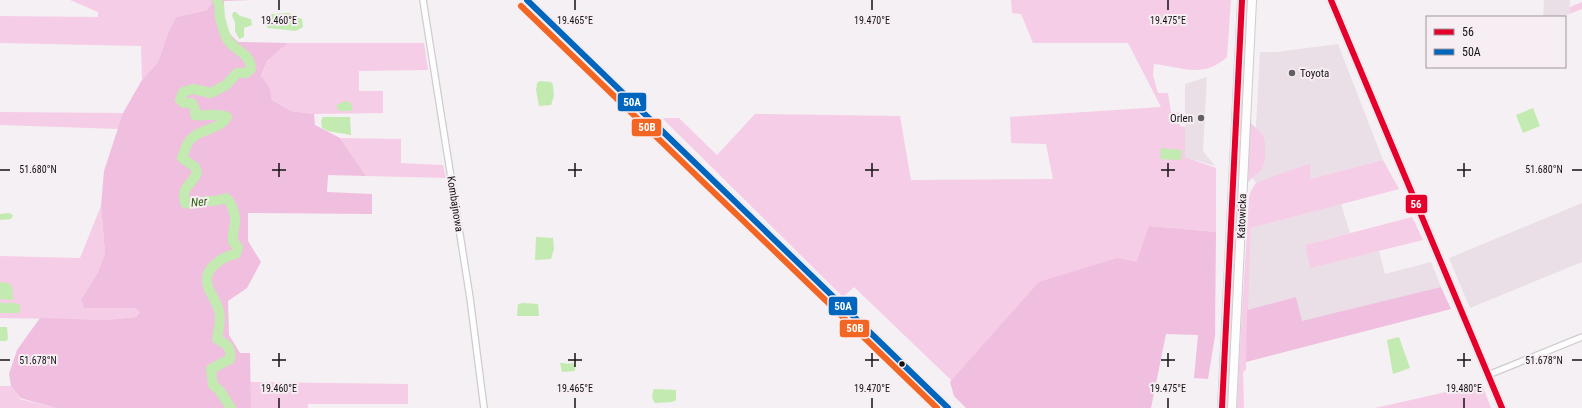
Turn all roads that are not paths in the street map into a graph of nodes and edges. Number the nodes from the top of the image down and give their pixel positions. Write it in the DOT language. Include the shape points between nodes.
graph roads {
  1 [pos="422,0"];
  2 [pos="527,0"];
  3 [pos="1242,0"];
  4 [pos="1252,0"];
  5 [pos="1331,0"];
  6 [pos="1582,337"];
  7 [pos="1488,375"];
  8 [pos="484,408"];
  9 [pos="948,408"];
  10 [pos="1222,408"];
  11 [pos="1232,408"];
  12 [pos="1502,408"];
  1 -- 8 [label="street, Kombajnowa"];
  2 -- 9 [label="street"];
  3 -- 10 [label="main road, Katowicka"];
  4 -- 11 [label="main road, Katowicka"];
  5 -- 7 [label="street"];
  6 -- 7 [label="street"];
  7 -- 12 [label="street"];
}
